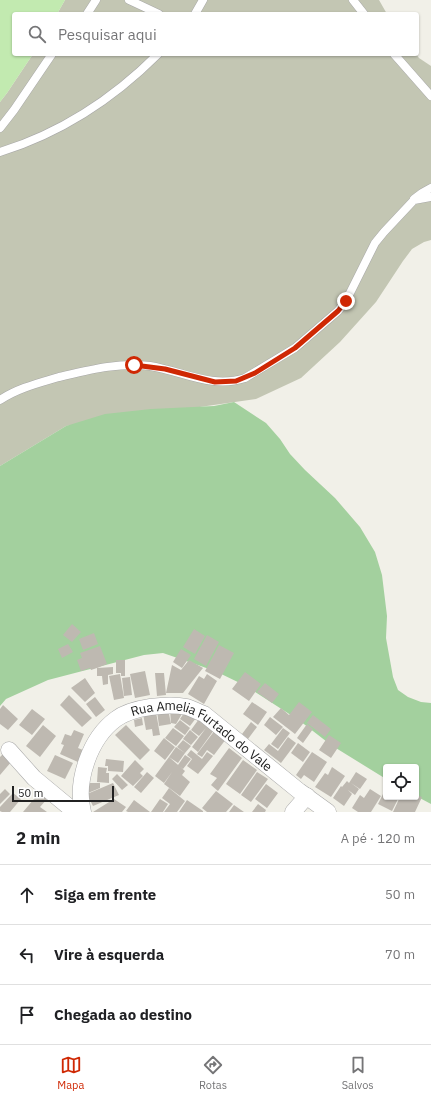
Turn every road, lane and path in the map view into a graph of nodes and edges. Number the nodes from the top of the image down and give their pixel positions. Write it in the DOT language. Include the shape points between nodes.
graph roads {
  1 [pos="96,0"];
  2 [pos="129,0"];
  3 [pos="203,0"];
  4 [pos="352,0"];
  5 [pos="88,12"];
  6 [pos="155,12"];
  7 [pos="196,12"];
  8 [pos="362,12"];
  9 [pos="51,56"];
  10 [pos="156,56"];
  11 [pos="396,56"];
  12 [pos="431,96"];
  13 [pos="0,128"];
  14 [pos="0,152"];
  15 [pos="431,188"];
  16 [pos="431,197"];
  17 [pos="414,200"];
  18 [pos="0,400"];
  19 [pos="9,750"];
  20 [pos="82,785"];
  21 [pos="48,790"];
  22 [pos="307,796"];
  23 [pos="75,812"];
  24 [pos="83,812"];
  25 [pos="293,812"];
  26 [pos="328,812"];
  1 -- 5 [label="lane"];
  2 -- 6 [label="lane"];
  3 -- 7 [label="lane"];
  4 -- 8 [label="lane"];
  9 -- 13 [label="lane"];
  10 -- 14 [label="lane" via="131,79 86,112 41,138"];
  11 -- 12 [label="lane"];
  15 -- 17 [label="lane"];
  16 -- 17 [label="lane"];
  17 -- 18 [label="lane" via="375,242 346,301 338,311 295,348 245,378 215,382 149,366 115,366 97,368 30,386 10,393"];
  19 -- 21 [label="street"];
  20 -- 21 [label="street" via="79,791 70,796"];
  20 -- 22 [label="street, Rua Amelia Furtado do Vale" via="96,742 116,719 140,709 178,706 204,714"];
  20 -- 24 [label="street, Rua Amelia Furtado do Vale"];
  21 -- 23 [label="street"];
  22 -- 25 [label="street"];
  22 -- 26 [label="street, Rua Amelia Furtado do Vale"];
}
